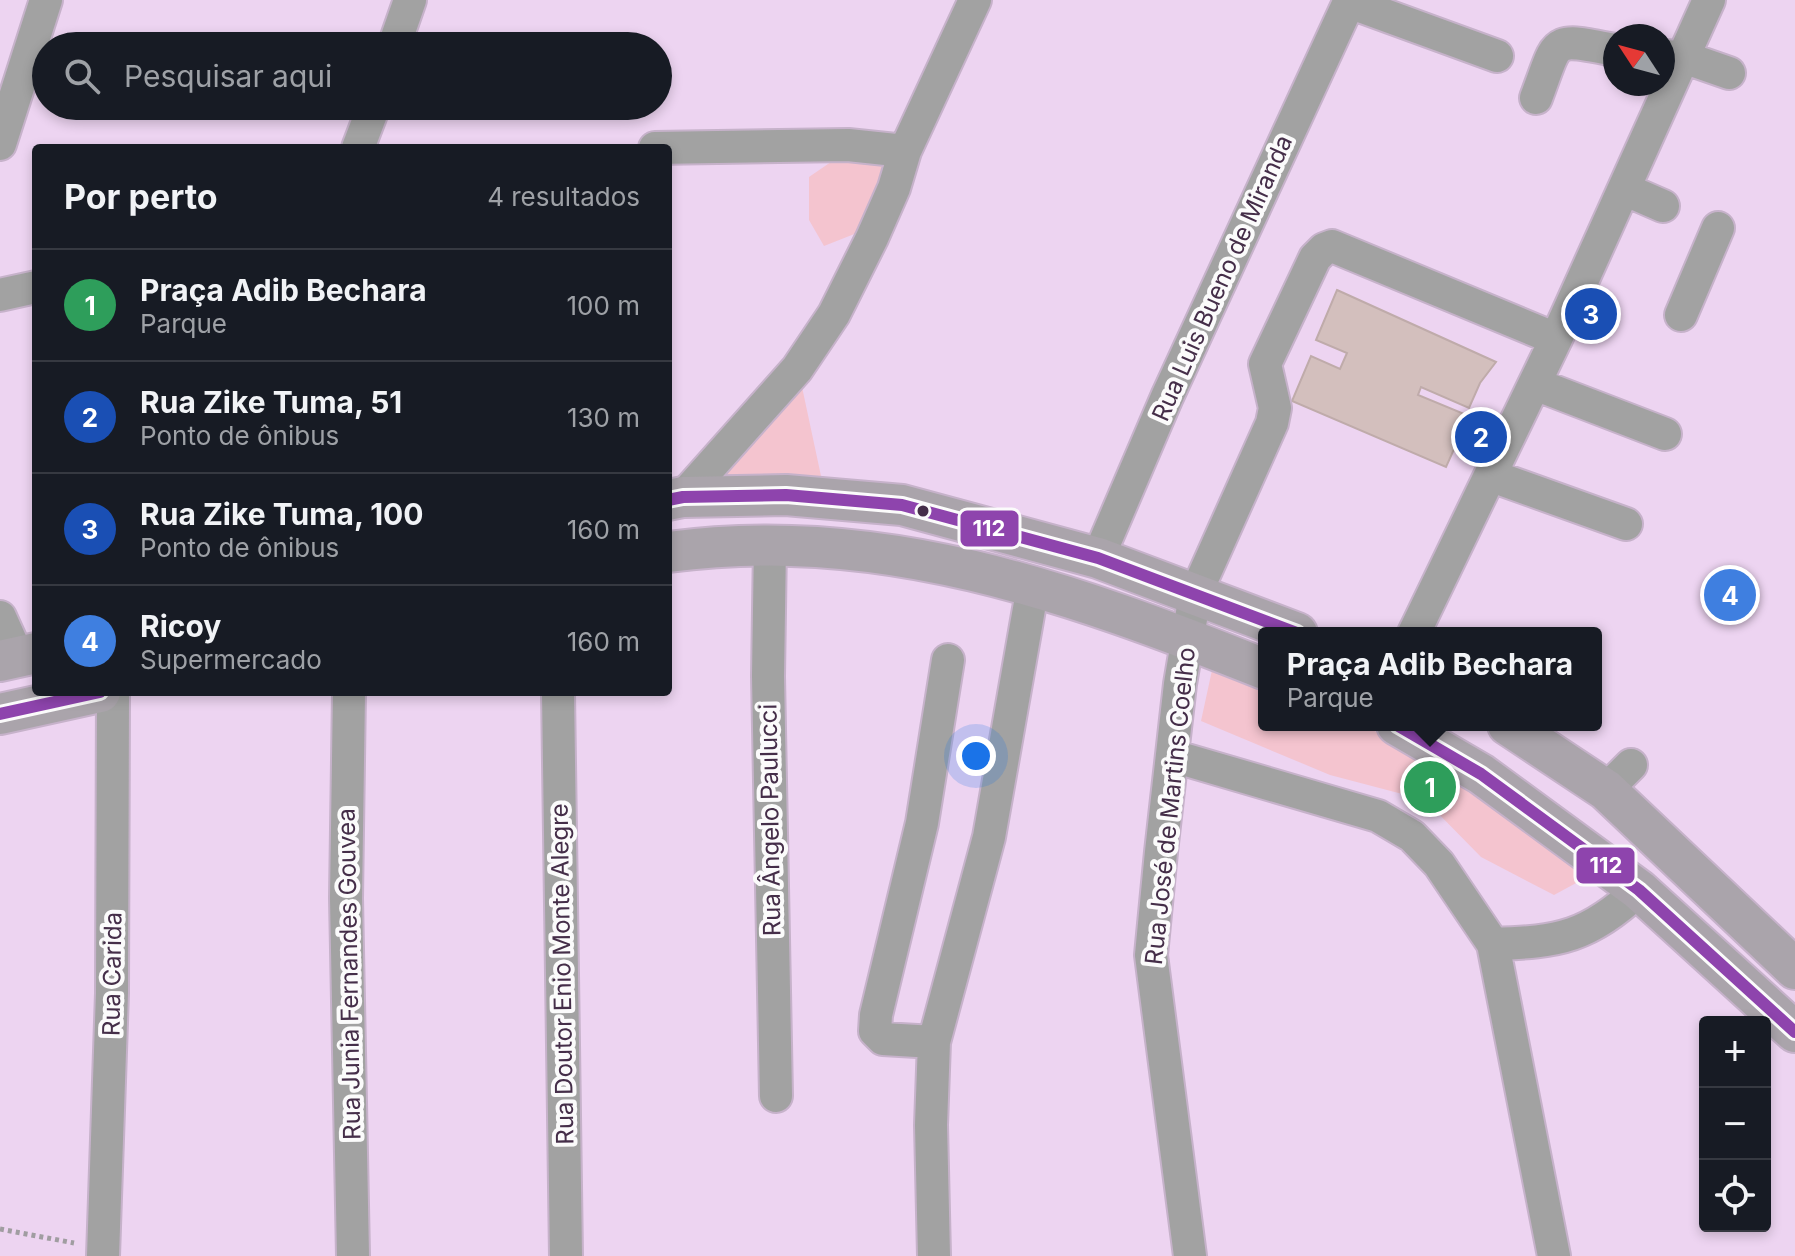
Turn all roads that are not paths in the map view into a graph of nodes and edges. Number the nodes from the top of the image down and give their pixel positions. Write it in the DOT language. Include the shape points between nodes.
graph roads {
  1 [pos="410,0"];
  2 [pos="975,0"];
  3 [pos="1709,0"];
  4 [pos="1349,1"];
  5 [pos="35,3"];
  6 [pos="399,32"];
  7 [pos="1603,48"];
  8 [pos="1675,53"];
  9 [pos="1497,56"];
  10 [pos="1675,57"];
  11 [pos="1729,73"];
  12 [pos="1658,96"];
  13 [pos="1536,98"];
  14 [pos="369,120"];
  15 [pos="0,144"];
  16 [pos="360,144"];
  17 [pos="672,148"];
  18 [pos="905,151"];
  19 [pos="1624,189"];
  20 [pos="1663,206"];
  21 [pos="1718,228"];
  22 [pos="32,288"];
  23 [pos="0,295"];
  24 [pos="1681,315"];
  25 [pos="1556,339"];
  26 [pos="1535,384"];
  27 [pos="1665,434"];
  28 [pos="1492,476"];
  29 [pos="676,499"];
  30 [pos="1626,524"];
  31 [pos="770,544"];
  32 [pos="672,552"];
  33 [pos="1098,558"];
  34 [pos="1033,586"];
  35 [pos="1195,595"];
  36 [pos="0,617"];
  37 [pos="1281,627"];
  38 [pos="1417,627"];
  39 [pos="1187,638"];
  40 [pos="18,657"];
  41 [pos="948,660"];
  42 [pos="1258,667"];
  43 [pos="82,696"];
  44 [pos="113,696"];
  45 [pos="349,696"];
  46 [pos="558,696"];
  47 [pos="0,714"];
  48 [pos="1407,731"];
  49 [pos="1521,731"];
  50 [pos="1173,756"];
  51 [pos="1639,890"];
  52 [pos="1493,944"];
  53 [pos="1795,969"];
  54 [pos="1795,1032"];
  55 [pos="934,1042"];
  56 [pos="776,1096"];
  57 [pos="103,1252"];
  58 [pos="353,1256"];
  59 [pos="566,1256"];
  60 [pos="934,1256"];
  61 [pos="1190,1256"];
  62 [pos="1554,1256"];
  1 -- 6 [label="street"];
  2 -- 18 [label="street"];
  3 -- 8 [label="street"];
  4 -- 9 [label="street"];
  4 -- 33 [label="street, Rua Luis Bueno de Miranda"];
  5 -- 15 [label="street"];
  7 -- 13 [label="street" via="1576,42 1555,48"];
  10 -- 11 [label="street"];
  12 -- 19 [label="street"];
  14 -- 16 [label="street"];
  17 -- 18 [label="street" via="848,145"];
  18 -- 29 [label="street" via="894,188 834,314 797,369"];
  19 -- 20 [label="street"];
  19 -- 25 [label="street"];
  21 -- 24 [label="street"];
  22 -- 23 [label="street"];
  25 -- 26 [label="street"];
  25 -- 35 [label="street, Rua José de Martins Coelho" via="1332,246 1324,249 1265,364 1275,408 1272,423"];
  26 -- 27 [label="street"];
  26 -- 28 [label="street"];
  28 -- 30 [label="street"];
  28 -- 38 [label="street"];
  29 -- 33 [label="main road" via="786,495 902,505"];
  31 -- 32 [label="main road"];
  31 -- 34 [label="main road" via="874,551"];
  31 -- 56 [label="street, Rua Ângelo Paulucci"];
  33 -- 35 [label="main road"];
  34 -- 39 [label="main road"];
  34 -- 55 [label="street" via="989,837"];
  35 -- 37 [label="main road"];
  35 -- 39 [label="street, Rua José de Martins Coelho"];
  36 -- 40 [label="street"];
  39 -- 42 [label="main road"];
  39 -- 50 [label="street, Rua José de Martins Coelho"];
  41 -- 55 [label="street" via="922,823 875,1031 883,1039"];
  43 -- 47 [label="main road"];
  44 -- 57 [label="street, Rua Carida" via="112,993"];
  45 -- 58 [label="street, Rua Junia Fernandes Gouvea" via="346,898"];
  46 -- 59 [label="street, Rua Doutor Enio Monte Alegre"];
  48 -- 51 [label="main road" via="1481,774"];
  49 -- 53 [label="main road" via="1618,777"];
  50 -- 52 [label="street" via="1378,816 1412,836 1439,864"];
  50 -- 61 [label="street, Rua José de Martins Coelho" via="1151,955"];
  51 -- 52 [label="street" via="1611,915 1561,939"];
  51 -- 54 [label="main road"];
  52 -- 62 [label="street"];
  55 -- 60 [label="street"];
}
